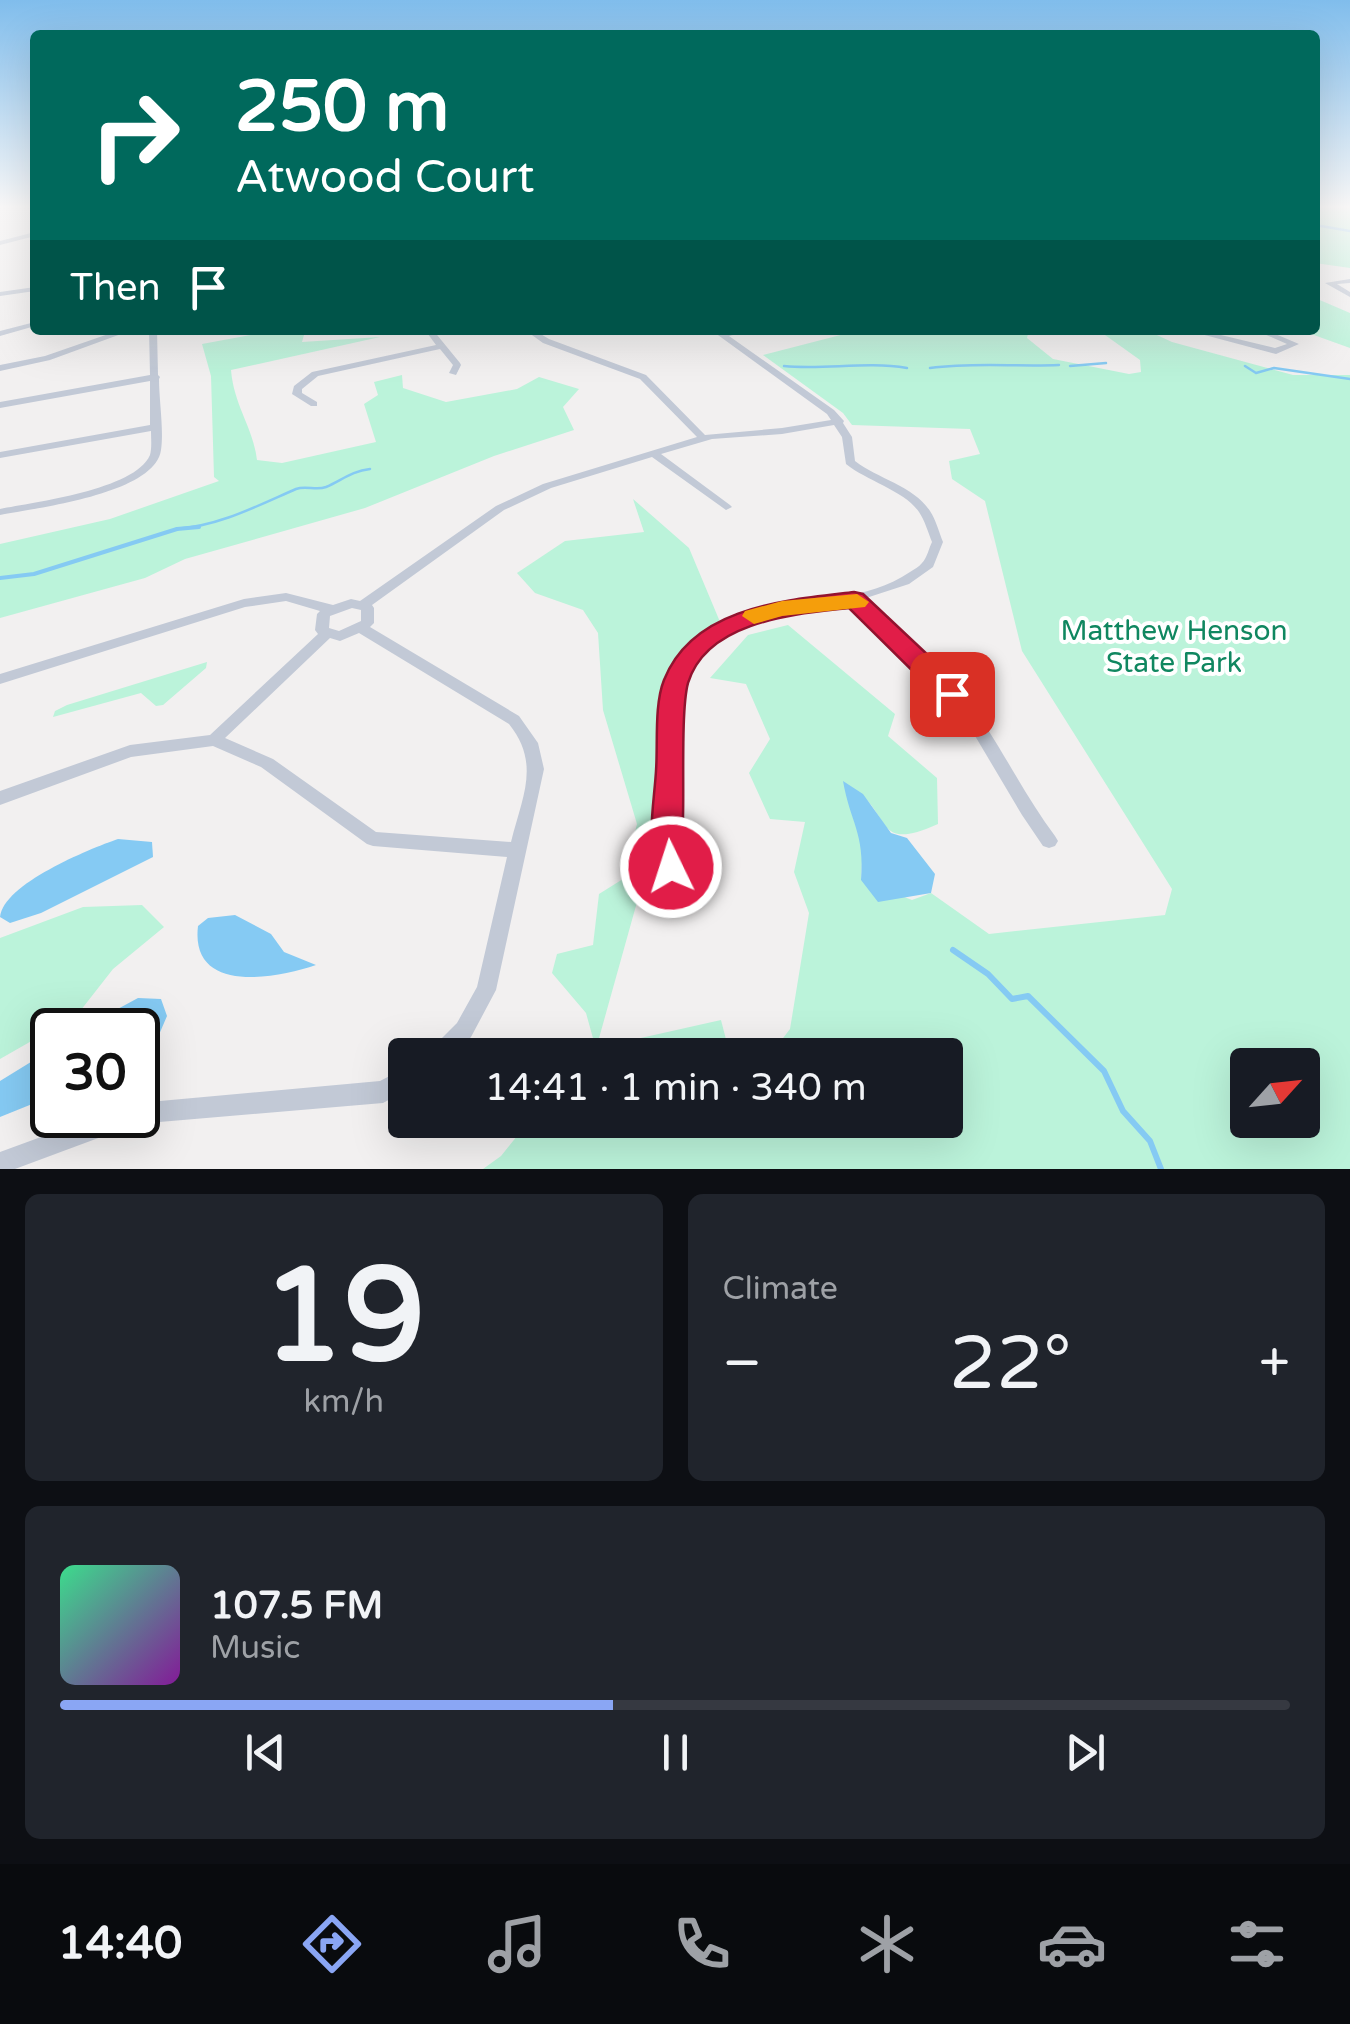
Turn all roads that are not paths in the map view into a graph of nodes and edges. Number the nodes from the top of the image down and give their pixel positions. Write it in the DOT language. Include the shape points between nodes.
graph roads {
  1 [pos="1320,277"];
  2 [pos="1350,281"];
  3 [pos="1329,282"];
  4 [pos="1320,283"];
  5 [pos="30,290"];
  6 [pos="0,294"];
  7 [pos="1350,296"];
  8 [pos="30,325"];
  9 [pos="0,334"];
  10 [pos="111,335"];
  11 [pos="153,335"];
  12 [pos="433,335"];
  13 [pos="537,335"];
  14 [pos="722,335"];
  15 [pos="1210,335"];
  16 [pos="1272,335"];
  17 [pos="442,346"];
  18 [pos="0,368"];
  19 [pos="453,373"];
  20 [pos="156,378"];
  21 [pos="0,404"];
  22 [pos="314,404"];
  23 [pos="839,421"];
  24 [pos="156,427"];
  25 [pos="703,438"];
  26 [pos="654,454"];
  27 [pos="0,455"];
  28 [pos="726,507"];
  29 [pos="0,512"];
  30 [pos="854,599"];
  31 [pos="363,605"];
  32 [pos="330,609"];
  33 [pos="361,628"];
  34 [pos="327,634"];
  35 [pos="0,679"];
  36 [pos="214,740"];
  37 [pos="0,798"];
  38 [pos="1048,841"];
  39 [pos="519,850"];
  40 [pos="671,867"];
  41 [pos="456,1038"];
  42 [pos="388,1089"];
  43 [pos="160,1112"];
  44 [pos="68,1138"];
  45 [pos="0,1163"];
  1 -- 3 [label="street"];
  2 -- 3 [label="street"];
  3 -- 4 [label="street"];
  3 -- 7 [label="street"];
  5 -- 6 [label="street"];
  8 -- 9 [label="street"];
  10 -- 18 [label="street"];
  11 -- 20 [label="street"];
  12 -- 17 [label="street"];
  13 -- 25 [label="street" via="643,377"];
  14 -- 23 [label="street"];
  15 -- 16 [label="street" via="1276,351 1295,344"];
  17 -- 19 [label="street" via="457,365"];
  17 -- 22 [label="street" via="315,374 297,388"];
  20 -- 21 [label="street"];
  20 -- 24 [label="street"];
  23 -- 25 [label="street"];
  23 -- 30 [label="street" via="850,462 920,505 934,527 935,548 918,573"];
  24 -- 27 [label="street"];
  24 -- 29 [label="street" via="156,453 134,476"];
  25 -- 26 [label="street"];
  26 -- 28 [label="street"];
  26 -- 31 [label="street" via="516,500"];
  30 -- 38 [label="street" via="969,714"];
  30 -- 40 [label="street" via="740,620 683,666 676,682"];
  31 -- 32 [label="street"];
  31 -- 33 [label="street" via="370,613"];
  32 -- 34 [label="street" via="320,620"];
  32 -- 35 [label="street" via="286,597 244,604"];
  33 -- 34 [label="street"];
  33 -- 39 [label="street" via="514,720 529,736 536,769"];
  34 -- 36 [label="street"];
  36 -- 37 [label="street" via="130,751"];
  36 -- 39 [label="street" via="266,763 373,838"];
  39 -- 41 [label="street" via="486,990"];
  42 -- 43 [label="street"];
  44 -- 45 [label="street"];
}
